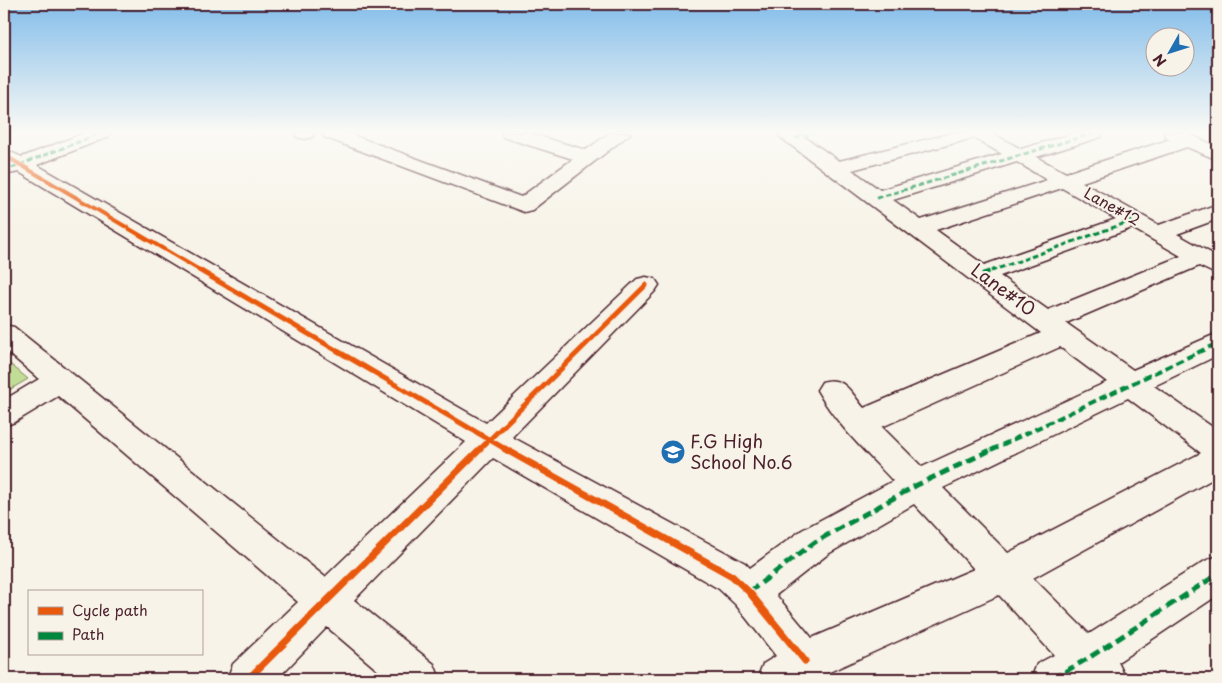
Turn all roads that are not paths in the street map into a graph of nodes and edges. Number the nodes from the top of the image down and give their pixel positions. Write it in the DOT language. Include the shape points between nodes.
graph roads {
  1 [pos="11,165"];
  2 [pos="418,165"];
  3 [pos="578,165"];
  4 [pos="834,165"];
  5 [pos="849,165"];
  6 [pos="990,165"];
  7 [pos="1036,165"];
  8 [pos="1106,165"];
  9 [pos="837,168"];
  10 [pos="1065,181"];
  11 [pos="877,198"];
  12 [pos="1218,211"];
  13 [pos="1134,220"];
  14 [pos="919,228"];
  15 [pos="1158,233"];
  16 [pos="1209,262"];
  17 [pos="982,274"];
  18 [pos="646,285"];
  19 [pos="1055,328"];
  20 [pos="4,334"];
  21 [pos="1218,343"];
  22 [pos="60,381"];
  23 [pos="1131,384"];
  24 [pos="832,390"];
  25 [pos="4,414"];
  26 [pos="859,424"];
  27 [pos="489,440"];
  28 [pos="1218,448"];
  29 [pos="1218,460"];
  30 [pos="916,485"];
  31 [pos="1005,574"];
  32 [pos="1218,574"];
  33 [pos="749,592"];
  34 [pos="326,602"];
  35 [pos="1096,669"];
  36 [pos="791,670"];
  37 [pos="248,679"];
  38 [pos="419,679"];
  39 [pos="1052,679"];
  1 -- 27 [label="street"];
  2 -- 3 [label="street" via="524,205"];
  4 -- 9 [label="street, Lane#10"];
  5 -- 9 [label="street"];
  6 -- 11 [label="street"];
  7 -- 10 [label="street, Lane#12"];
  8 -- 10 [label="street"];
  9 -- 11 [label="street, Lane#10"];
  10 -- 13 [label="street, Lane#12"];
  10 -- 14 [label="street"];
  11 -- 14 [label="street, Lane#10"];
  12 -- 15 [label="street"];
  13 -- 15 [label="street, Lane#12"];
  13 -- 17 [label="street"];
  14 -- 17 [label="street, Lane#10"];
  15 -- 16 [label="street, Lane#12"];
  16 -- 19 [label="street"];
  17 -- 19 [label="street, Lane#10"];
  18 -- 27 [label="street"];
  19 -- 23 [label="street, Lane#10"];
  19 -- 26 [label="street"];
  20 -- 22 [label="street"];
  21 -- 23 [label="street"];
  22 -- 25 [label="street"];
  22 -- 34 [label="street"];
  23 -- 28 [label="street, Lane#10"];
  23 -- 30 [label="street"];
  24 -- 26 [label="street"];
  26 -- 30 [label="street"];
  27 -- 33 [label="street" via="732,576"];
  27 -- 34 [label="street"];
  29 -- 31 [label="street"];
  30 -- 31 [label="street"];
  30 -- 33 [label="street" via="815,542"];
  31 -- 35 [label="street"];
  31 -- 36 [label="street"];
  32 -- 35 [label="street"];
  33 -- 36 [label="street"];
  34 -- 37 [label="street"];
  34 -- 38 [label="street"];
  35 -- 39 [label="street"];
}
